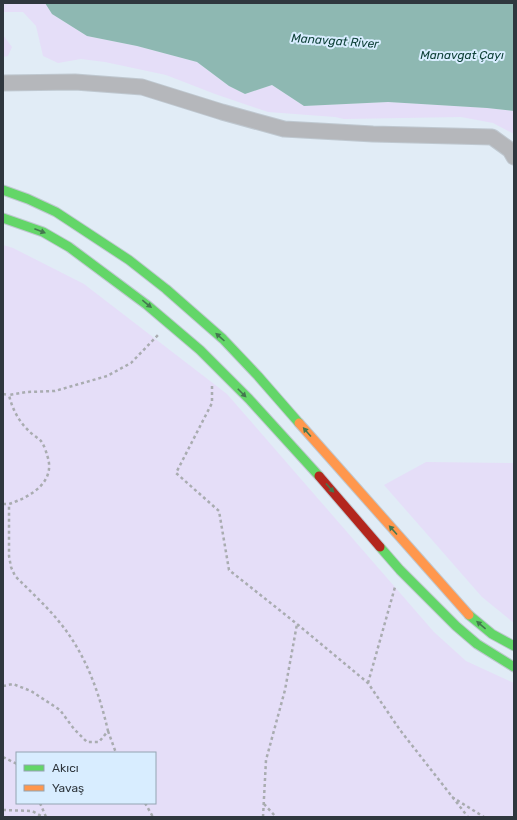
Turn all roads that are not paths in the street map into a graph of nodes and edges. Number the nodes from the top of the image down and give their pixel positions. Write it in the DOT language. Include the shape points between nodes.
graph roads {
  1 [pos="3,83"];
  2 [pos="514,156"];
  3 [pos="3,190"];
  4 [pos="3,218"];
  5 [pos="514,646"];
  6 [pos="514,667"];
  1 -- 2 [label="street" via="75,82 142,87 284,130 492,137"];
  5 -- 3 [label="main road, one-way" via="492,634 470,616 223,339 129,260 56,212"];
  4 -- 6 [label="main road, one-way" via="43,232 69,247 142,300 200,350 338,497 400,570 477,644"];
}
